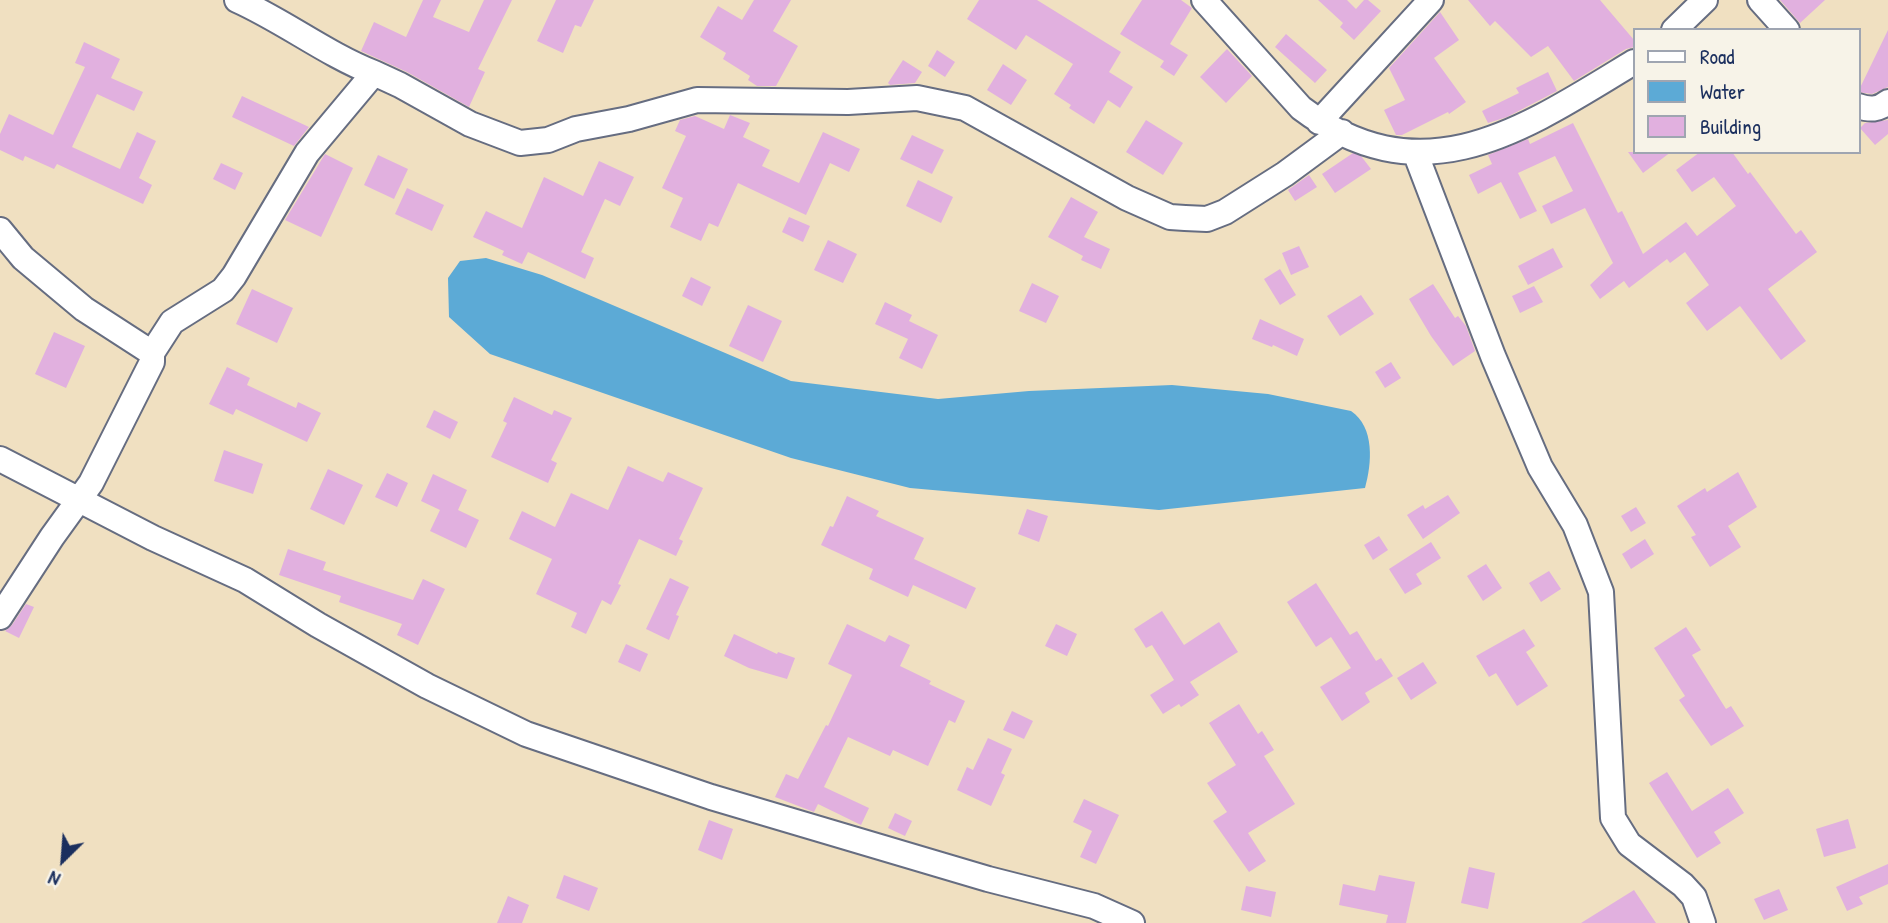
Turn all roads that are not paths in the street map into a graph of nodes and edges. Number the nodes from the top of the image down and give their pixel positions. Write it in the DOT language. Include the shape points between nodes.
graph roads {
  1 [pos="237,0"];
  2 [pos="1204,0"];
  3 [pos="1431,0"];
  4 [pos="1704,0"];
  5 [pos="1760,0"];
  6 [pos="1676,28"];
  7 [pos="1785,28"];
  8 [pos="1632,63"];
  9 [pos="374,73"];
  10 [pos="1888,102"];
  11 [pos="1860,107"];
  12 [pos="1319,122"];
  13 [pos="1342,132"];
  14 [pos="1415,152"];
  15 [pos="0,230"];
  16 [pos="152,352"];
  17 [pos="0,459"];
  18 [pos="80,501"];
  19 [pos="0,617"];
  20 [pos="1132,923"];
  21 [pos="1703,923"];
  1 -- 9 [label="street"];
  2 -- 12 [label="street" via="1282,90"];
  3 -- 12 [label="street"];
  4 -- 6 [label="street"];
  5 -- 7 [label="street"];
  8 -- 14 [label="street" via="1539,117 1474,146"];
  9 -- 13 [label="street" via="470,124 520,143 548,140 697,100 937,101 965,108 1127,198 1185,219 1207,219 1225,212"];
  9 -- 16 [label="street" via="307,153 223,290 172,322"];
  10 -- 11 [label="street" via="1870,110"];
  12 -- 13 [label="street"];
  13 -- 14 [label="street" via="1384,149"];
  14 -- 21 [label="street" via="1493,356 1540,467 1575,524 1601,592 1614,818 1629,844 1683,884 1694,897"];
  15 -- 16 [label="street" via="23,258 84,309"];
  16 -- 18 [label="street" via="150,367"];
  17 -- 18 [label="street"];
  18 -- 19 [label="street"];
  18 -- 20 [label="street" via="245,580 427,686 526,734 659,781 1094,906"];
}
